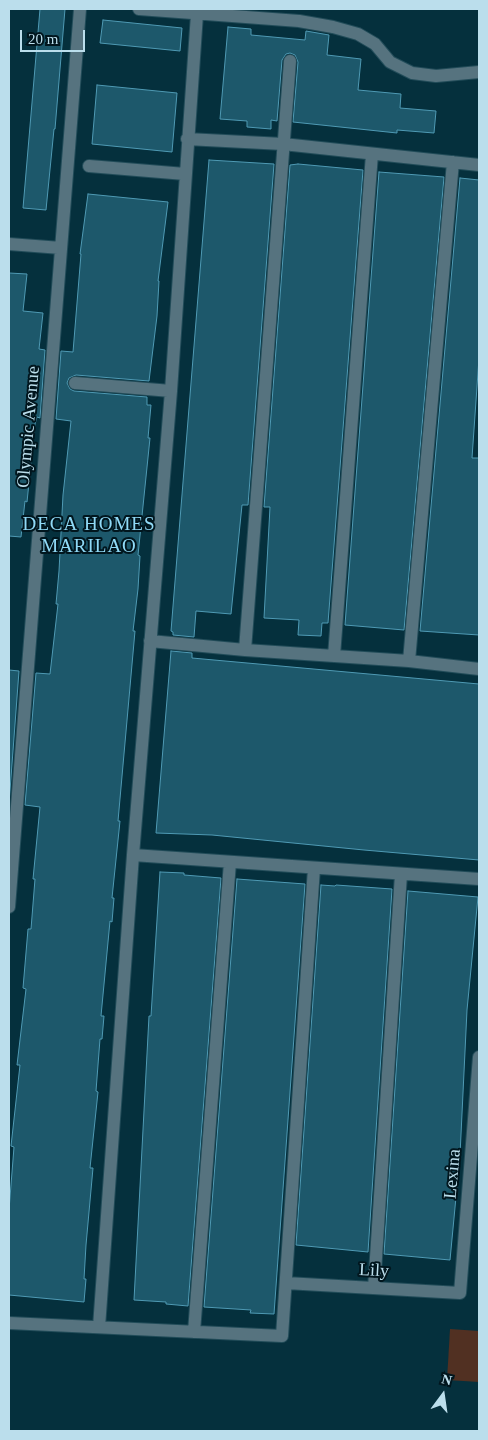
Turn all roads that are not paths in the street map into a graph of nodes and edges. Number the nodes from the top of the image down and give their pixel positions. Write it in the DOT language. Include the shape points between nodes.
graph roads {
  1 [pos="80,9"];
  2 [pos="139,9"];
  3 [pos="196,14"];
  4 [pos="290,61"];
  5 [pos="479,72"];
  6 [pos="188,139"];
  7 [pos="284,144"];
  8 [pos="372,154"];
  9 [pos="453,162"];
  10 [pos="479,165"];
  11 [pos="89,166"];
  12 [pos="185,174"];
  13 [pos="9,244"];
  14 [pos="61,248"];
  15 [pos="75,383"];
  16 [pos="171,391"];
  17 [pos="150,641"];
  18 [pos="245,650"];
  19 [pos="334,656"];
  20 [pos="409,661"];
  21 [pos="479,668"];
  22 [pos="133,855"];
  23 [pos="230,862"];
  24 [pos="314,868"];
  25 [pos="400,874"];
  26 [pos="479,879"];
  27 [pos="9,907"];
  28 [pos="479,1058"];
  29 [pos="474,1194"];
  30 [pos="286,1283"];
  31 [pos="374,1288"];
  32 [pos="460,1293"];
  33 [pos="9,1323"];
  34 [pos="99,1328"];
  35 [pos="194,1332"];
  1 -- 14 [label="street, Olympic Avenue"];
  2 -- 3 [label="street"];
  3 -- 5 [label="street" via="333,27 358,34 375,44 390,62 412,73 436,76"];
  3 -- 6 [label="street"];
  4 -- 7 [label="street"];
  6 -- 7 [label="street"];
  6 -- 12 [label="street"];
  7 -- 8 [label="street"];
  7 -- 18 [label="street"];
  8 -- 9 [label="street"];
  8 -- 19 [label="street"];
  9 -- 10 [label="street"];
  9 -- 20 [label="street"];
  11 -- 12 [label="street"];
  12 -- 16 [label="street"];
  13 -- 14 [label="street"];
  14 -- 27 [label="street, Olympic Avenue"];
  15 -- 16 [label="street"];
  16 -- 17 [label="street"];
  17 -- 18 [label="street"];
  17 -- 22 [label="street"];
  18 -- 19 [label="street"];
  19 -- 20 [label="street"];
  20 -- 21 [label="street"];
  22 -- 23 [label="street"];
  22 -- 34 [label="street"];
  23 -- 24 [label="street"];
  23 -- 35 [label="street"];
  24 -- 25 [label="street"];
  24 -- 30 [label="street"];
  25 -- 26 [label="street"];
  25 -- 31 [label="street"];
  28 -- 29 [label="street, Lexina"];
  29 -- 32 [label="street, Lexina"];
  30 -- 31 [label="street, Lily"];
  30 -- 35 [label="street" via="282,1336"];
  31 -- 32 [label="street, Lily"];
  33 -- 34 [label="street"];
  34 -- 35 [label="street"];
}
